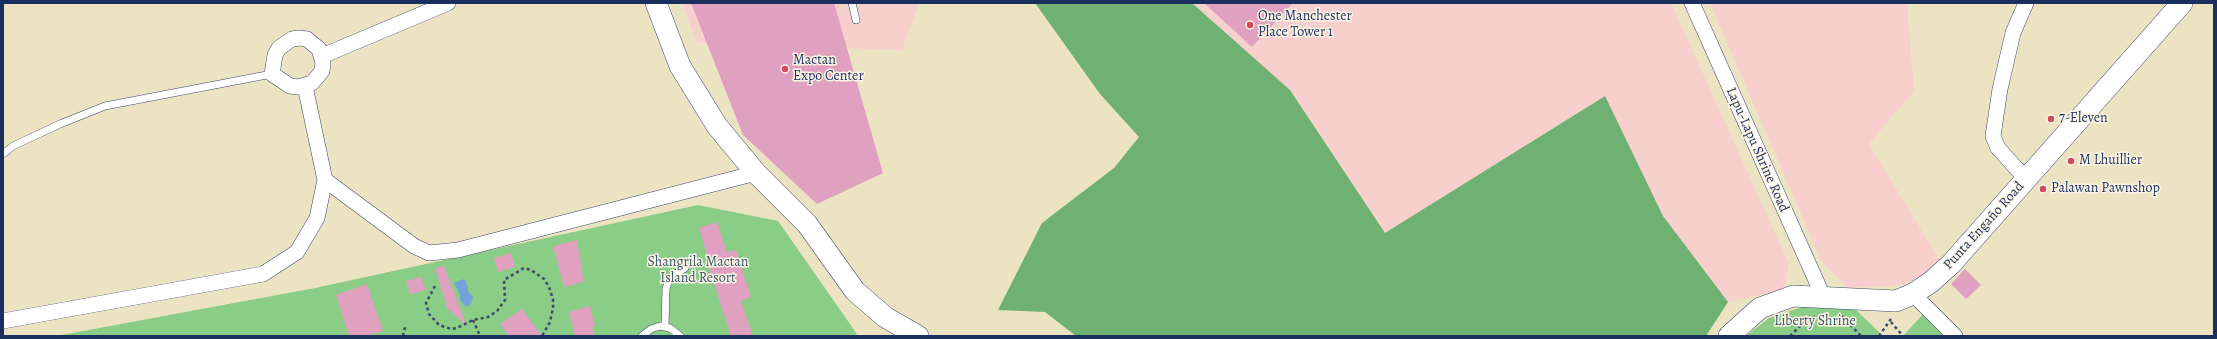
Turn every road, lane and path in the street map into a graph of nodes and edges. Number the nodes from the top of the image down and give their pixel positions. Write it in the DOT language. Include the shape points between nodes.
graph roads {
  1 [pos="448,3"];
  2 [pos="656,3"];
  3 [pos="852,3"];
  4 [pos="1692,3"];
  5 [pos="2026,3"];
  6 [pos="2182,3"];
  7 [pos="856,20"];
  8 [pos="322,56"];
  9 [pos="272,74"];
  10 [pos="305,86"];
  11 [pos="3,154"];
  12 [pos="756,173"];
  13 [pos="2026,179"];
  14 [pos="325,180"];
  15 [pos="686,268"];
  16 [pos="435,286"];
  17 [pos="1913,294"];
  18 [pos="1822,306"];
  19 [pos="1835,316"];
  20 [pos="473,320"];
  21 [pos="3,321"];
  22 [pos="1891,322"];
  23 [pos="665,326"];
  24 [pos="405,327"];
  25 [pos="403,336"];
  26 [pos="480,336"];
  27 [pos="542,336"];
  28 [pos="642,336"];
  29 [pos="680,336"];
  30 [pos="918,336"];
  31 [pos="1729,336"];
  32 [pos="1790,336"];
  33 [pos="1861,336"];
  34 [pos="1903,336"];
  35 [pos="1955,336"];
  1 -- 8 [label="street"];
  2 -- 12 [label="street" via="680,66 717,126"];
  3 -- 7 [label="lane"];
  4 -- 18 [label="street, Lapu-Lapu Shrine Road"];
  5 -- 13 [label="street" via="2013,33 2000,88 1993,136 1998,148"];
  6 -- 13 [label="street, Punta Engaño Road"];
  8 -- 9 [label="street" via="319,48 307,39 292,39 279,48 275,55"];
  8 -- 10 [label="street" via="322,71 318,78"];
  9 -- 10 [label="street" via="290,86"];
  9 -- 11 [label="lane" via="105,106 13,146"];
  10 -- 14 [label="street"];
  12 -- 14 [label="street" via="458,250 430,252 414,246"];
  12 -- 30 [label="street" via="806,224 855,291 885,317"];
  13 -- 17 [label="street, Punta Engaño Road" via="1951,264"];
  14 -- 21 [label="street" via="317,218 297,252 263,274"];
  15 -- 23 [label="lane" via="672,276 666,286"];
  16 -- 20 [label="path" via="426,303 433,319 440,325 451,328"];
  17 -- 18 [label="street, Punta Engaño Road" via="1896,301"];
  17 -- 35 [label="street"];
  18 -- 31 [label="street, Punta Engaño Road" via="1793,296 1760,308"];
  18 -- 32 [label="path"];
  19 -- 33 [label="path" via="1842,316"];
  20 -- 26 [label="path"];
  20 -- 27 [label="path" via="488,317 502,307 505,300 504,280 524,268 544,279 553,299 554,308 550,322"];
  22 -- 34 [label="path"];
  23 -- 28 [label="lane" via="655,327"];
  23 -- 29 [label="lane"];
  24 -- 25 [label="path"];
}
